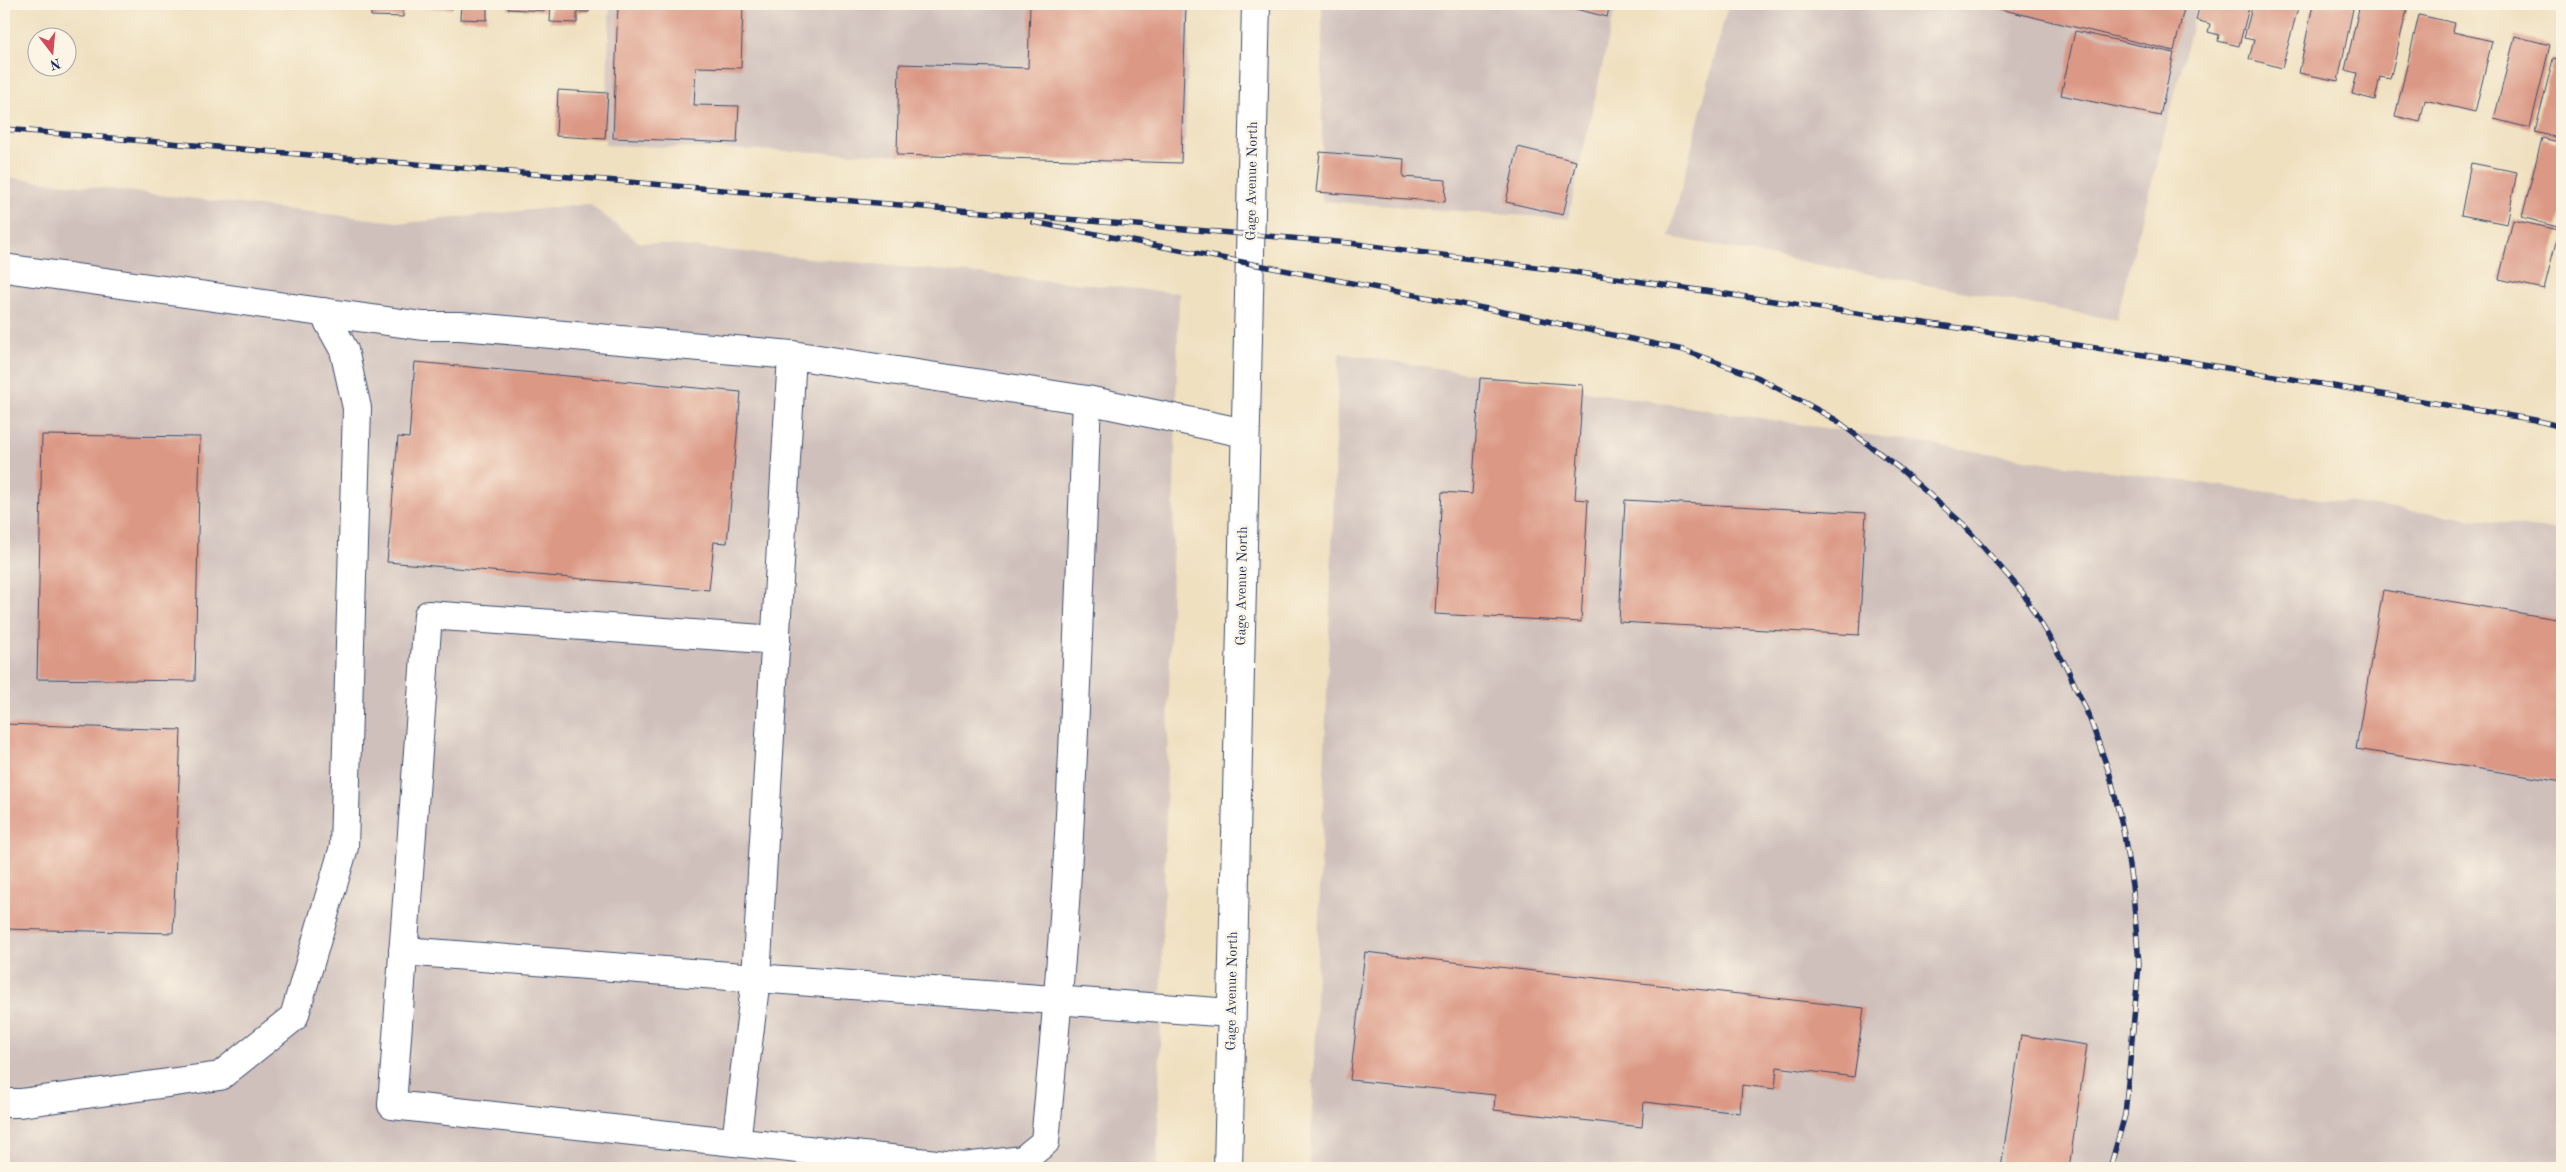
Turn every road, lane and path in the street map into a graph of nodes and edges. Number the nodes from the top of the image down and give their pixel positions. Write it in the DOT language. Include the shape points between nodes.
graph roads {
  1 [pos="1256,4"];
  2 [pos="4,268"];
  3 [pos="323,312"];
  4 [pos="792,355"];
  5 [pos="1087,400"];
  6 [pos="1245,434"];
  7 [pos="776,640"];
  8 [pos="403,951"];
  9 [pos="756,978"];
  10 [pos="1058,1000"];
  11 [pos="1231,1013"];
  12 [pos="4,1103"];
  13 [pos="736,1142"];
  14 [pos="1228,1168"];
  1 -- 6 [label="main road, Gage Avenue North"];
  2 -- 3 [label="main road"];
  3 -- 4 [label="main road" via="423,326 470,327"];
  3 -- 12 [label="main road" via="344,350 357,408 344,847 294,1018 220,1076"];
  4 -- 5 [label="main road"];
  4 -- 7 [label="main road"];
  5 -- 6 [label="main road"];
  5 -- 10 [label="main road" via="1079,640"];
  6 -- 11 [label="main road, Gage Avenue North"];
  7 -- 8 [label="main road" via="428,615"];
  7 -- 9 [label="main road"];
  8 -- 9 [label="main road"];
  8 -- 13 [label="main road" via="392,1105"];
  9 -- 10 [label="main road"];
  9 -- 13 [label="main road"];
  10 -- 11 [label="main road"];
  10 -- 13 [label="main road" via="1045,1142 1023,1160 964,1167"];
  11 -- 14 [label="main road, Gage Avenue North"];
}
